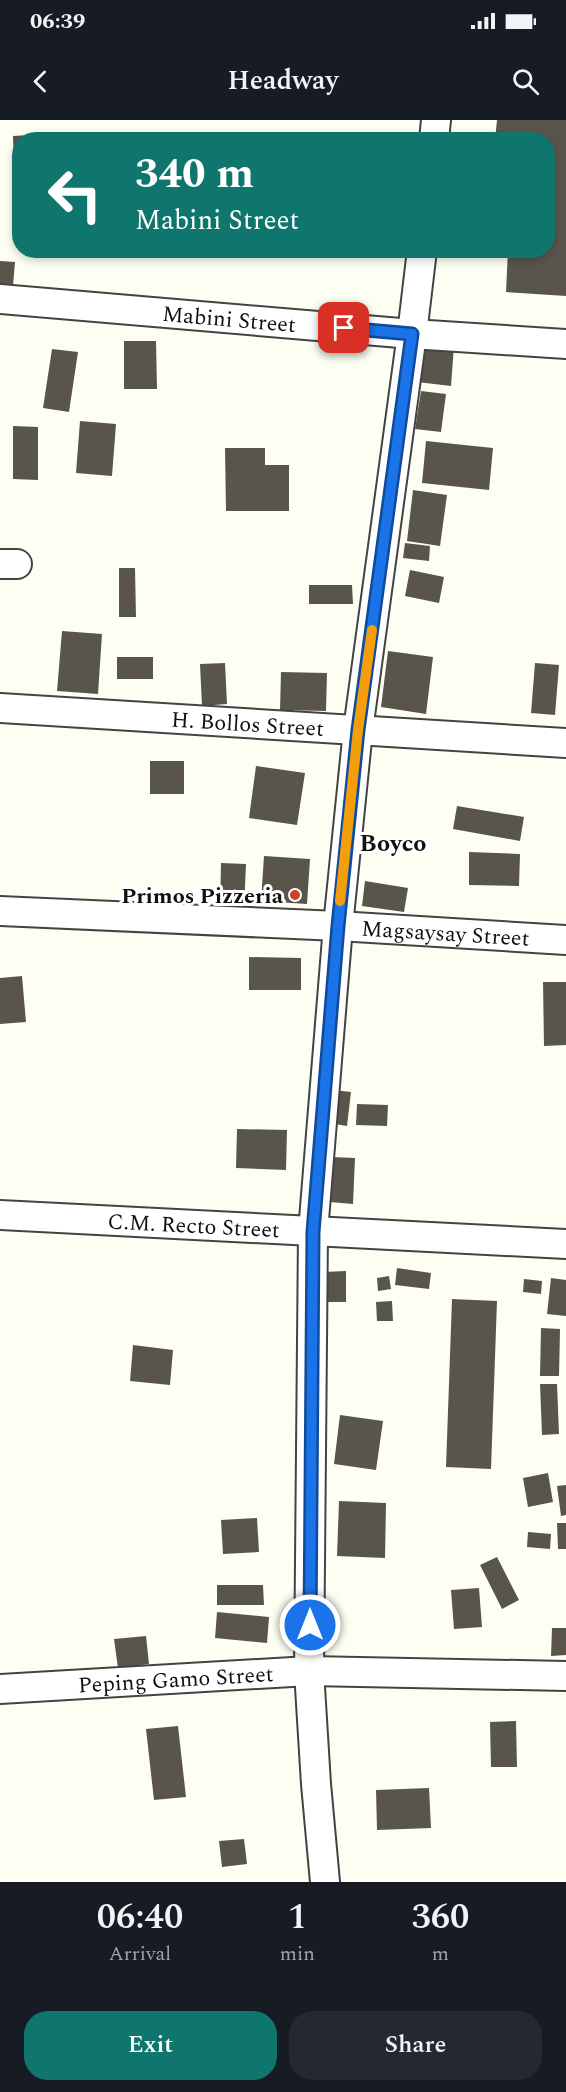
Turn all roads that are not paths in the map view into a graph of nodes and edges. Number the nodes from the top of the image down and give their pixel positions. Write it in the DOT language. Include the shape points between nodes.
graph roads {
  1 [pos="421,258"];
  2 [pos="0,299"];
  3 [pos="412,334"];
  4 [pos="566,344"];
  5 [pos="0,708"];
  6 [pos="358,730"];
  7 [pos="566,743"];
  8 [pos="0,911"];
  9 [pos="338,926"];
  10 [pos="566,940"];
  11 [pos="0,1215"];
  12 [pos="313,1232"];
  13 [pos="566,1244"];
  14 [pos="309,1671"];
  15 [pos="566,1676"];
  16 [pos="0,1689"];
  17 [pos="325,1882"];
  1 -- 3 [label="street"];
  2 -- 3 [label="street, Mabini Street"];
  3 -- 4 [label="street, Mabini Street"];
  3 -- 6 [label="street"];
  5 -- 6 [label="street, H. Bollos Street"];
  6 -- 7 [label="street, H. Bollos Street"];
  6 -- 9 [label="street"];
  8 -- 9 [label="street, Magsaysay Street"];
  9 -- 10 [label="street, Magsaysay Street"];
  9 -- 12 [label="street"];
  11 -- 12 [label="street, C.M. Recto Street"];
  12 -- 13 [label="street, C.M. Recto Street"];
  12 -- 14 [label="street"];
  14 -- 15 [label="street, Peping Gamo Street"];
  14 -- 16 [label="street, Peping Gamo Street"];
  14 -- 17 [label="street"];
}
